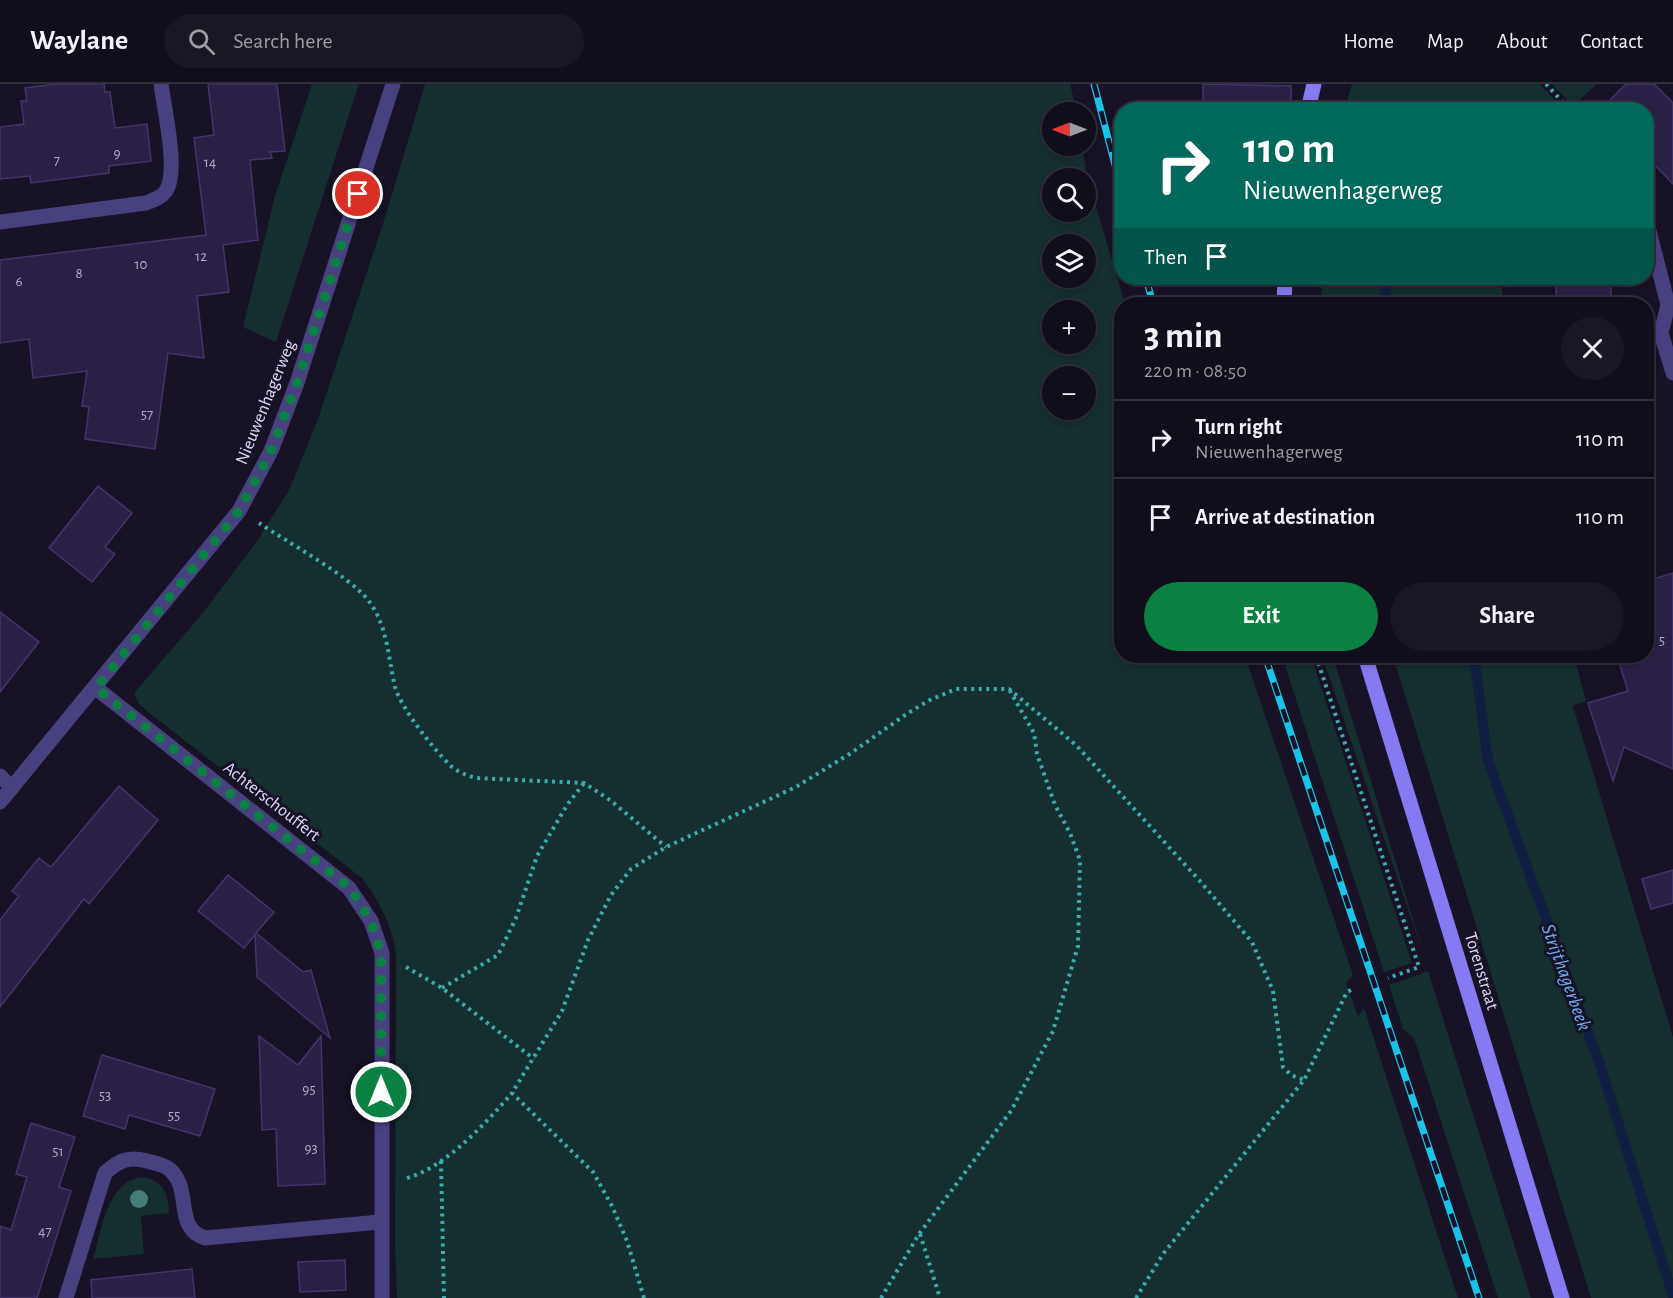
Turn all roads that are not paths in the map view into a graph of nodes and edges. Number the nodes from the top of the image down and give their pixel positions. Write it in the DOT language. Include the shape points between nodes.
graph roads {
  1 [pos="161,84"];
  2 [pos="393,84"];
  3 [pos="1314,84"];
  4 [pos="1310,102"];
  5 [pos="0,222"];
  6 [pos="1654,248"];
  7 [pos="1670,304"];
  8 [pos="1673,373"];
  9 [pos="1367,663"];
  10 [pos="96,688"];
  11 [pos="0,776"];
  12 [pos="12,788"];
  13 [pos="0,802"];
  14 [pos="380,1222"];
  15 [pos="66,1298"];
  16 [pos="382,1298"];
  17 [pos="1562,1298"];
  1 -- 5 [label="street" via="171,170 165,192 146,203"];
  2 -- 10 [label="street, Nieuwenhagerweg" via="297,383 271,451 239,511"];
  3 -- 4 [label="street"];
  6 -- 7 [label="street"];
  7 -- 8 [label="street" via="1661,333"];
  9 -- 17 [label="street, Torenstraat"];
  10 -- 12 [label="street, Nieuwenhagerweg"];
  10 -- 14 [label="street, Achterschouffert" via="350,888 371,921 381,953"];
  11 -- 12 [label="street"];
  12 -- 13 [label="street, Nieuwenhagerweg"];
  14 -- 15 [label="street" via="205,1238 194,1235 186,1224 177,1177 167,1167 133,1158 117,1162 105,1173"];
  14 -- 16 [label="street, Achterschouffert"];
}
